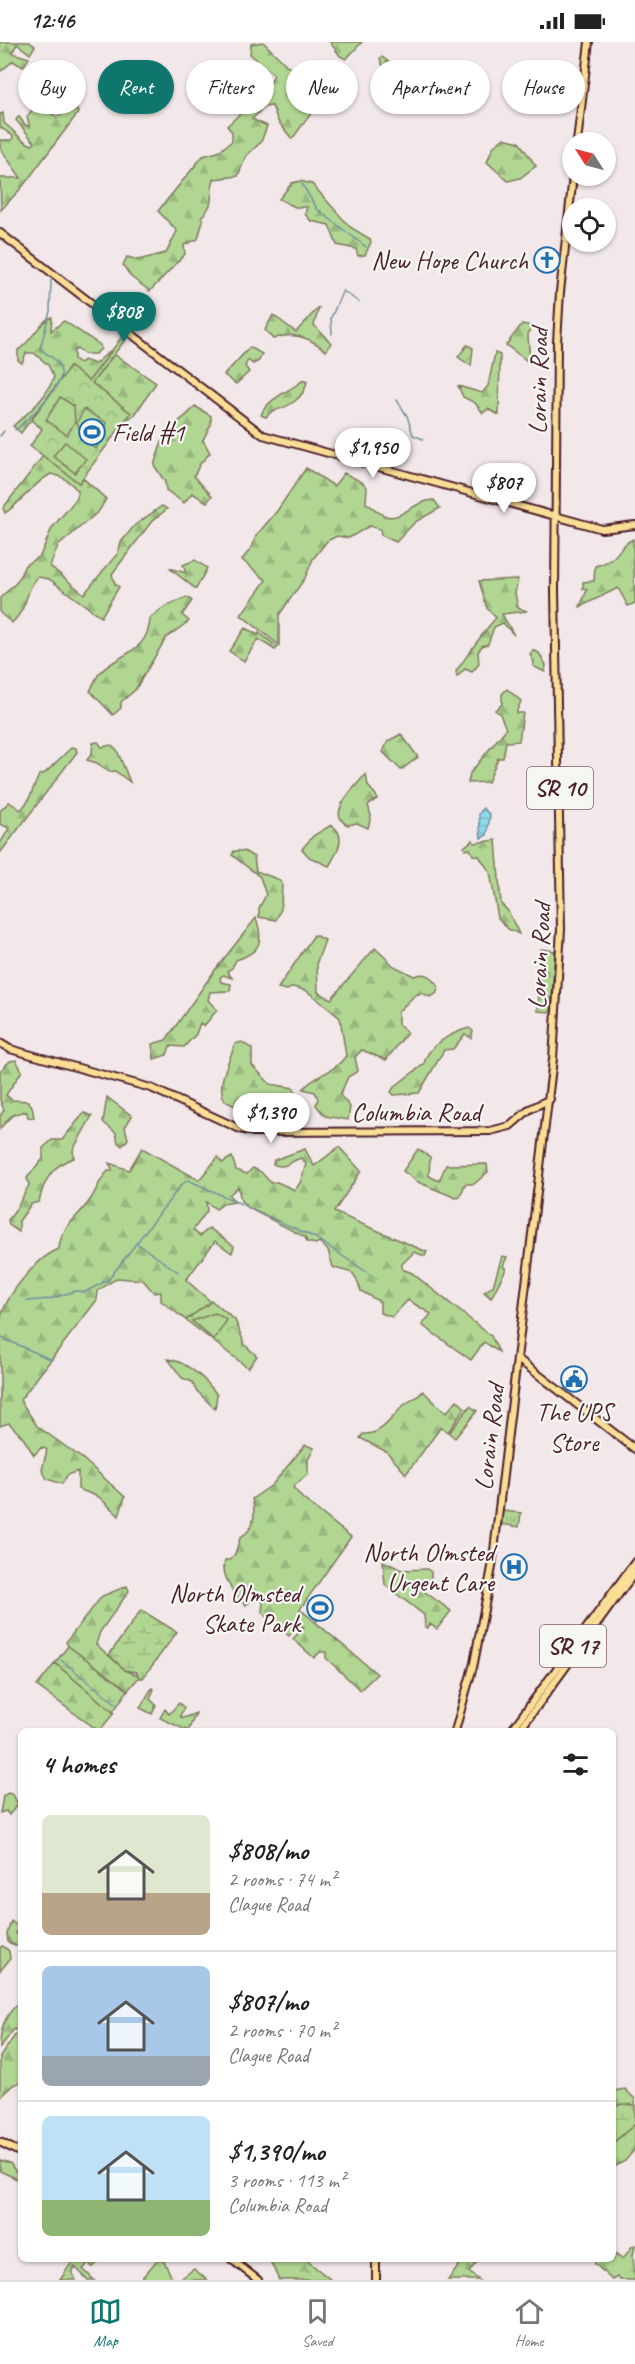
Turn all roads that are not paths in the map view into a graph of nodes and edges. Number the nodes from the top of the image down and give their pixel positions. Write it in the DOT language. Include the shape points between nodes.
graph roads {
  1 [pos="588,42"];
  2 [pos="578,132"];
  3 [pos="572,186"];
  4 [pos="0,233"];
  5 [pos="554,516"];
  6 [pos="635,525"];
  7 [pos="0,1043"];
  8 [pos="550,1099"];
  9 [pos="518,1359"];
  10 [pos="531,1369"];
  11 [pos="516,1374"];
  12 [pos="635,1449"];
  13 [pos="635,1562"];
  14 [pos="635,1572"];
  15 [pos="456,1728"];
  16 [pos="513,1728"];
  17 [pos="521,1728"];
  18 [pos="0,2142"];
  19 [pos="18,2151"];
  20 [pos="235,2262"];
  21 [pos="376,2262"];
  22 [pos="258,2280"];
  23 [pos="376,2280"];
  1 -- 2 [label="main road"];
  3 -- 5 [label="main road, Lorain Road / SR 10" via="557,327"];
  4 -- 5 [label="main road" via="263,435"];
  5 -- 6 [label="main road" via="602,528"];
  5 -- 8 [label="main road, Lorain Road / SR 10" via="561,928"];
  7 -- 8 [label="main road, Columbia Road" via="151,1088 254,1132 490,1131 510,1126 529,1109"];
  8 -- 9 [label="main road, Lorain Road / SR 10"];
  9 -- 10 [label="main road"];
  9 -- 11 [label="main road, Lorain Road / SR 10"];
  10 -- 11 [label="main road"];
  10 -- 12 [label="main road"];
  11 -- 15 [label="main road, Lorain Road / SR 10" via="489,1590"];
  13 -- 16 [label="main road, SR 17"];
  14 -- 17 [label="main road, SR 17"];
  18 -- 19 [label="main road"];
  20 -- 22 [label="main road"];
  21 -- 23 [label="main road"];
}
